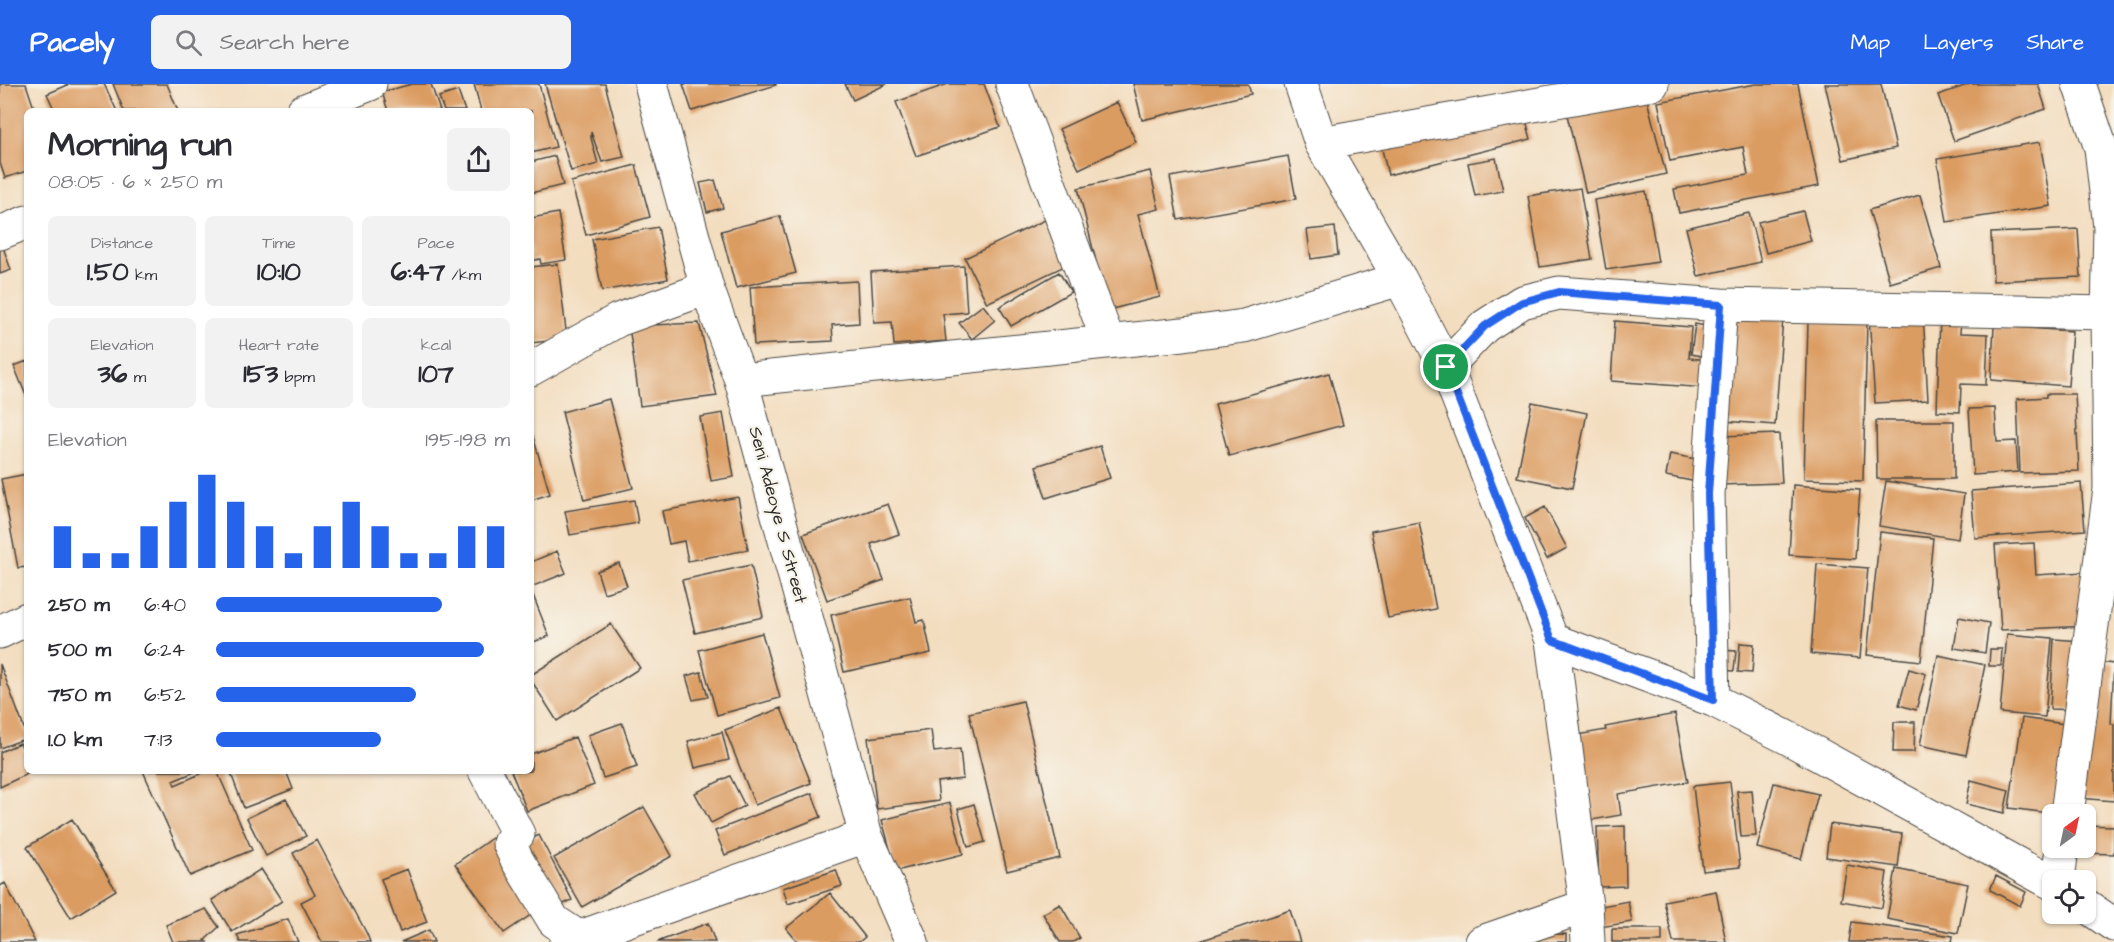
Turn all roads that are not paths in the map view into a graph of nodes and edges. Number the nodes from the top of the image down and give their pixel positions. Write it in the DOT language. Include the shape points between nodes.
graph roads {
  1 [pos="370,84"];
  2 [pos="651,84"];
  3 [pos="1012,84"];
  4 [pos="1301,84"];
  5 [pos="1652,84"];
  6 [pos="2079,84"];
  7 [pos="310,108"];
  8 [pos="1321,143"];
  9 [pos="24,223"];
  10 [pos="2112,227"];
  11 [pos="0,233"];
  12 [pos="1400,279"];
  13 [pos="707,288"];
  14 [pos="1721,305"];
  15 [pos="2108,313"];
  16 [pos="1108,341"];
  17 [pos="534,367"];
  18 [pos="1446,367"];
  19 [pos="741,380"];
  20 [pos="24,620"];
  21 [pos="0,632"];
  22 [pos="1552,640"];
  23 [pos="1713,700"];
  24 [pos="487,774"];
  25 [pos="2068,804"];
  26 [pos="866,836"];
  27 [pos="2042,878"];
  28 [pos="1586,906"];
  29 [pos="2096,913"];
  30 [pos="2114,925"];
  31 [pos="575,940"];
  32 [pos="912,942"];
  33 [pos="1482,942"];
  34 [pos="1588,942"];
  1 -- 7 [label="street"];
  2 -- 13 [label="street, Seni Adeoye S Street"];
  3 -- 16 [label="street"];
  4 -- 8 [label="street"];
  5 -- 8 [label="street"];
  6 -- 10 [label="street" via="2101,148"];
  8 -- 12 [label="street"];
  9 -- 11 [label="street"];
  10 -- 15 [label="street"];
  12 -- 16 [label="street" via="1244,326"];
  12 -- 18 [label="street"];
  13 -- 17 [label="street" via="618,320"];
  13 -- 19 [label="street, Seni Adeoye S Street"];
  14 -- 15 [label="street"];
  14 -- 18 [label="street" via="1559,292 1522,302 1485,326"];
  14 -- 23 [label="street" via="1708,494"];
  15 -- 25 [label="street" via="2110,489"];
  16 -- 19 [label="street"];
  18 -- 22 [label="street"];
  19 -- 26 [label="street, Seni Adeoye S Street"];
  20 -- 21 [label="street"];
  22 -- 23 [label="street"];
  22 -- 28 [label="street"];
  23 -- 27 [label="street"];
  24 -- 31 [label="street" via="518,834 509,843 517,861 554,921"];
  26 -- 31 [label="street"];
  26 -- 32 [label="street, Seni Adeoye S Street"];
  28 -- 33 [label="street"];
  28 -- 34 [label="street"];
  29 -- 30 [label="street"];
}
